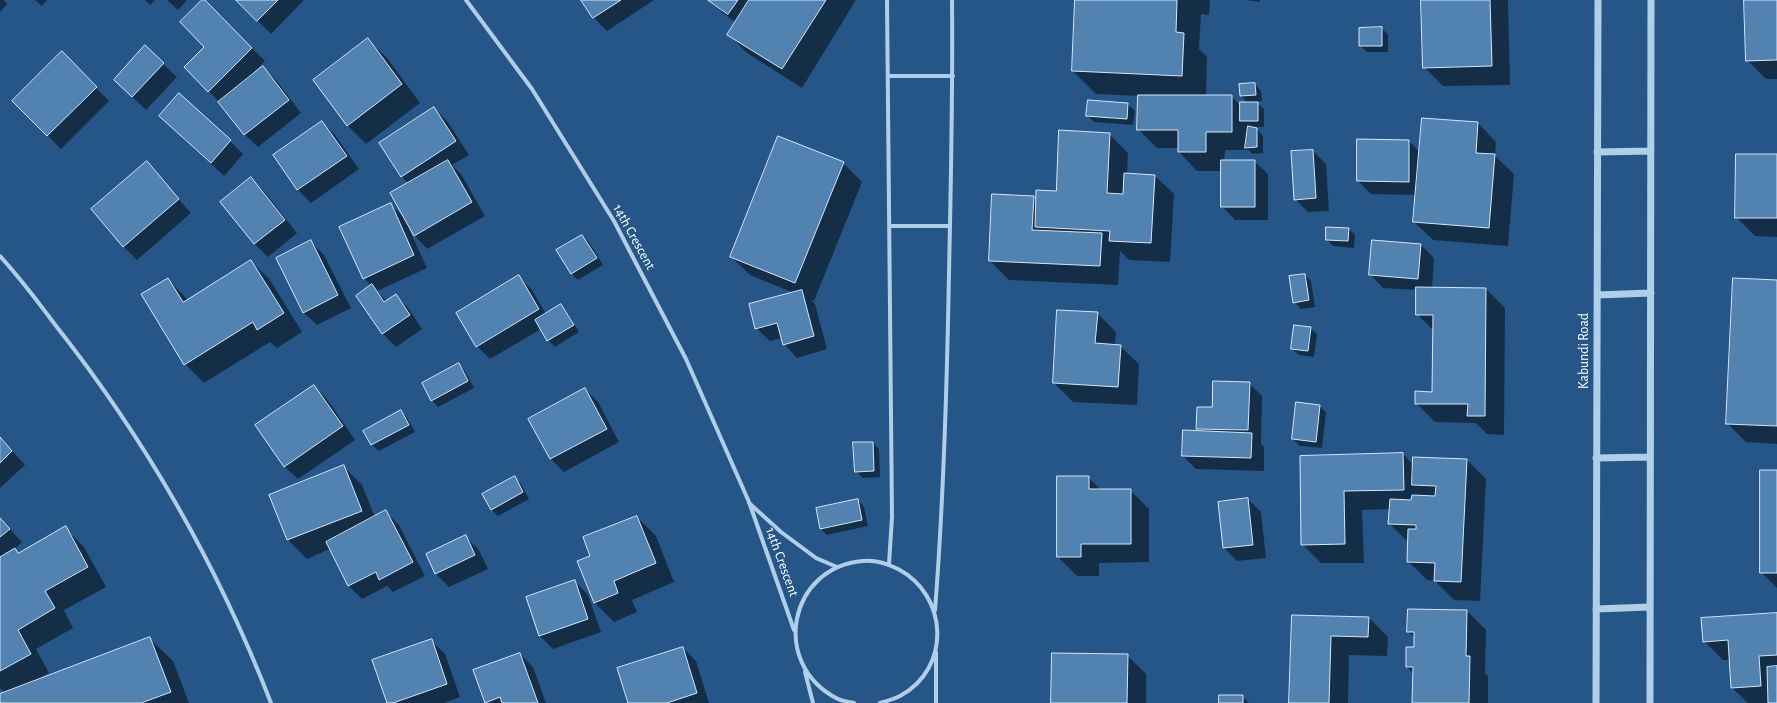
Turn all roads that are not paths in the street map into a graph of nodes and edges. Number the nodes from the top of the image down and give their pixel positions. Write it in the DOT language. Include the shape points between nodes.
graph roads {
  1 [pos="466,0"];
  2 [pos="887,0"];
  3 [pos="952,0"];
  4 [pos="1598,0"];
  5 [pos="1651,0"];
  6 [pos="888,76"];
  7 [pos="953,76"];
  8 [pos="1651,151"];
  9 [pos="1597,152"];
  10 [pos="889,226"];
  11 [pos="950,226"];
  12 [pos="0,256"];
  13 [pos="1651,294"];
  14 [pos="1597,295"];
  15 [pos="1650,457"];
  16 [pos="1596,458"];
  17 [pos="749,502"];
  18 [pos="889,564"];
  19 [pos="837,567"];
  20 [pos="1650,607"];
  21 [pos="1596,608"];
  22 [pos="934,610"];
  23 [pos="794,630"];
  24 [pos="936,647"];
  25 [pos="805,671"];
  26 [pos="271,703"];
  27 [pos="813,703"];
  28 [pos="854,703"];
  29 [pos="880,703"];
  30 [pos="936,703"];
  31 [pos="1596,703"];
  32 [pos="1650,703"];
  1 -- 17 [label="street, 14th Crescent" via="532,89 614,222 686,360"];
  2 -- 6 [label="street"];
  3 -- 7 [label="street"];
  4 -- 9 [label="street, Kabundi Road"];
  5 -- 8 [label="street"];
  6 -- 7 [label="street"];
  6 -- 10 [label="street"];
  7 -- 11 [label="street"];
  8 -- 9 [label="street"];
  8 -- 13 [label="street"];
  9 -- 14 [label="street, Kabundi Road"];
  10 -- 11 [label="street"];
  10 -- 18 [label="street" via="892,517"];
  11 -- 22 [label="street" via="945,439"];
  12 -- 26 [label="street" via="84,360 147,454 203,551 251,652"];
  13 -- 14 [label="street"];
  13 -- 15 [label="street"];
  14 -- 16 [label="street, Kabundi Road"];
  15 -- 16 [label="street"];
  15 -- 20 [label="street"];
  16 -- 21 [label="street, Kabundi Road"];
  17 -- 19 [label="street, 14th Crescent" via="781,532 816,558"];
  17 -- 23 [label="street, 14th Crescent"];
  18 -- 19 [label="street" via="863,560"];
  18 -- 22 [label="street" via="909,574 924,590"];
  19 -- 23 [label="street" via="815,582 801,604"];
  20 -- 21 [label="street"];
  20 -- 32 [label="street"];
  21 -- 31 [label="street, Kabundi Road"];
  22 -- 24 [label="street" via="938,628"];
  23 -- 25 [label="street" via="797,651"];
  24 -- 29 [label="street" via="930,665 917,683 900,696"];
  24 -- 30 [label="street"];
  25 -- 27 [label="street"];
  25 -- 28 [label="street" via="819,687 837,699"];
}
